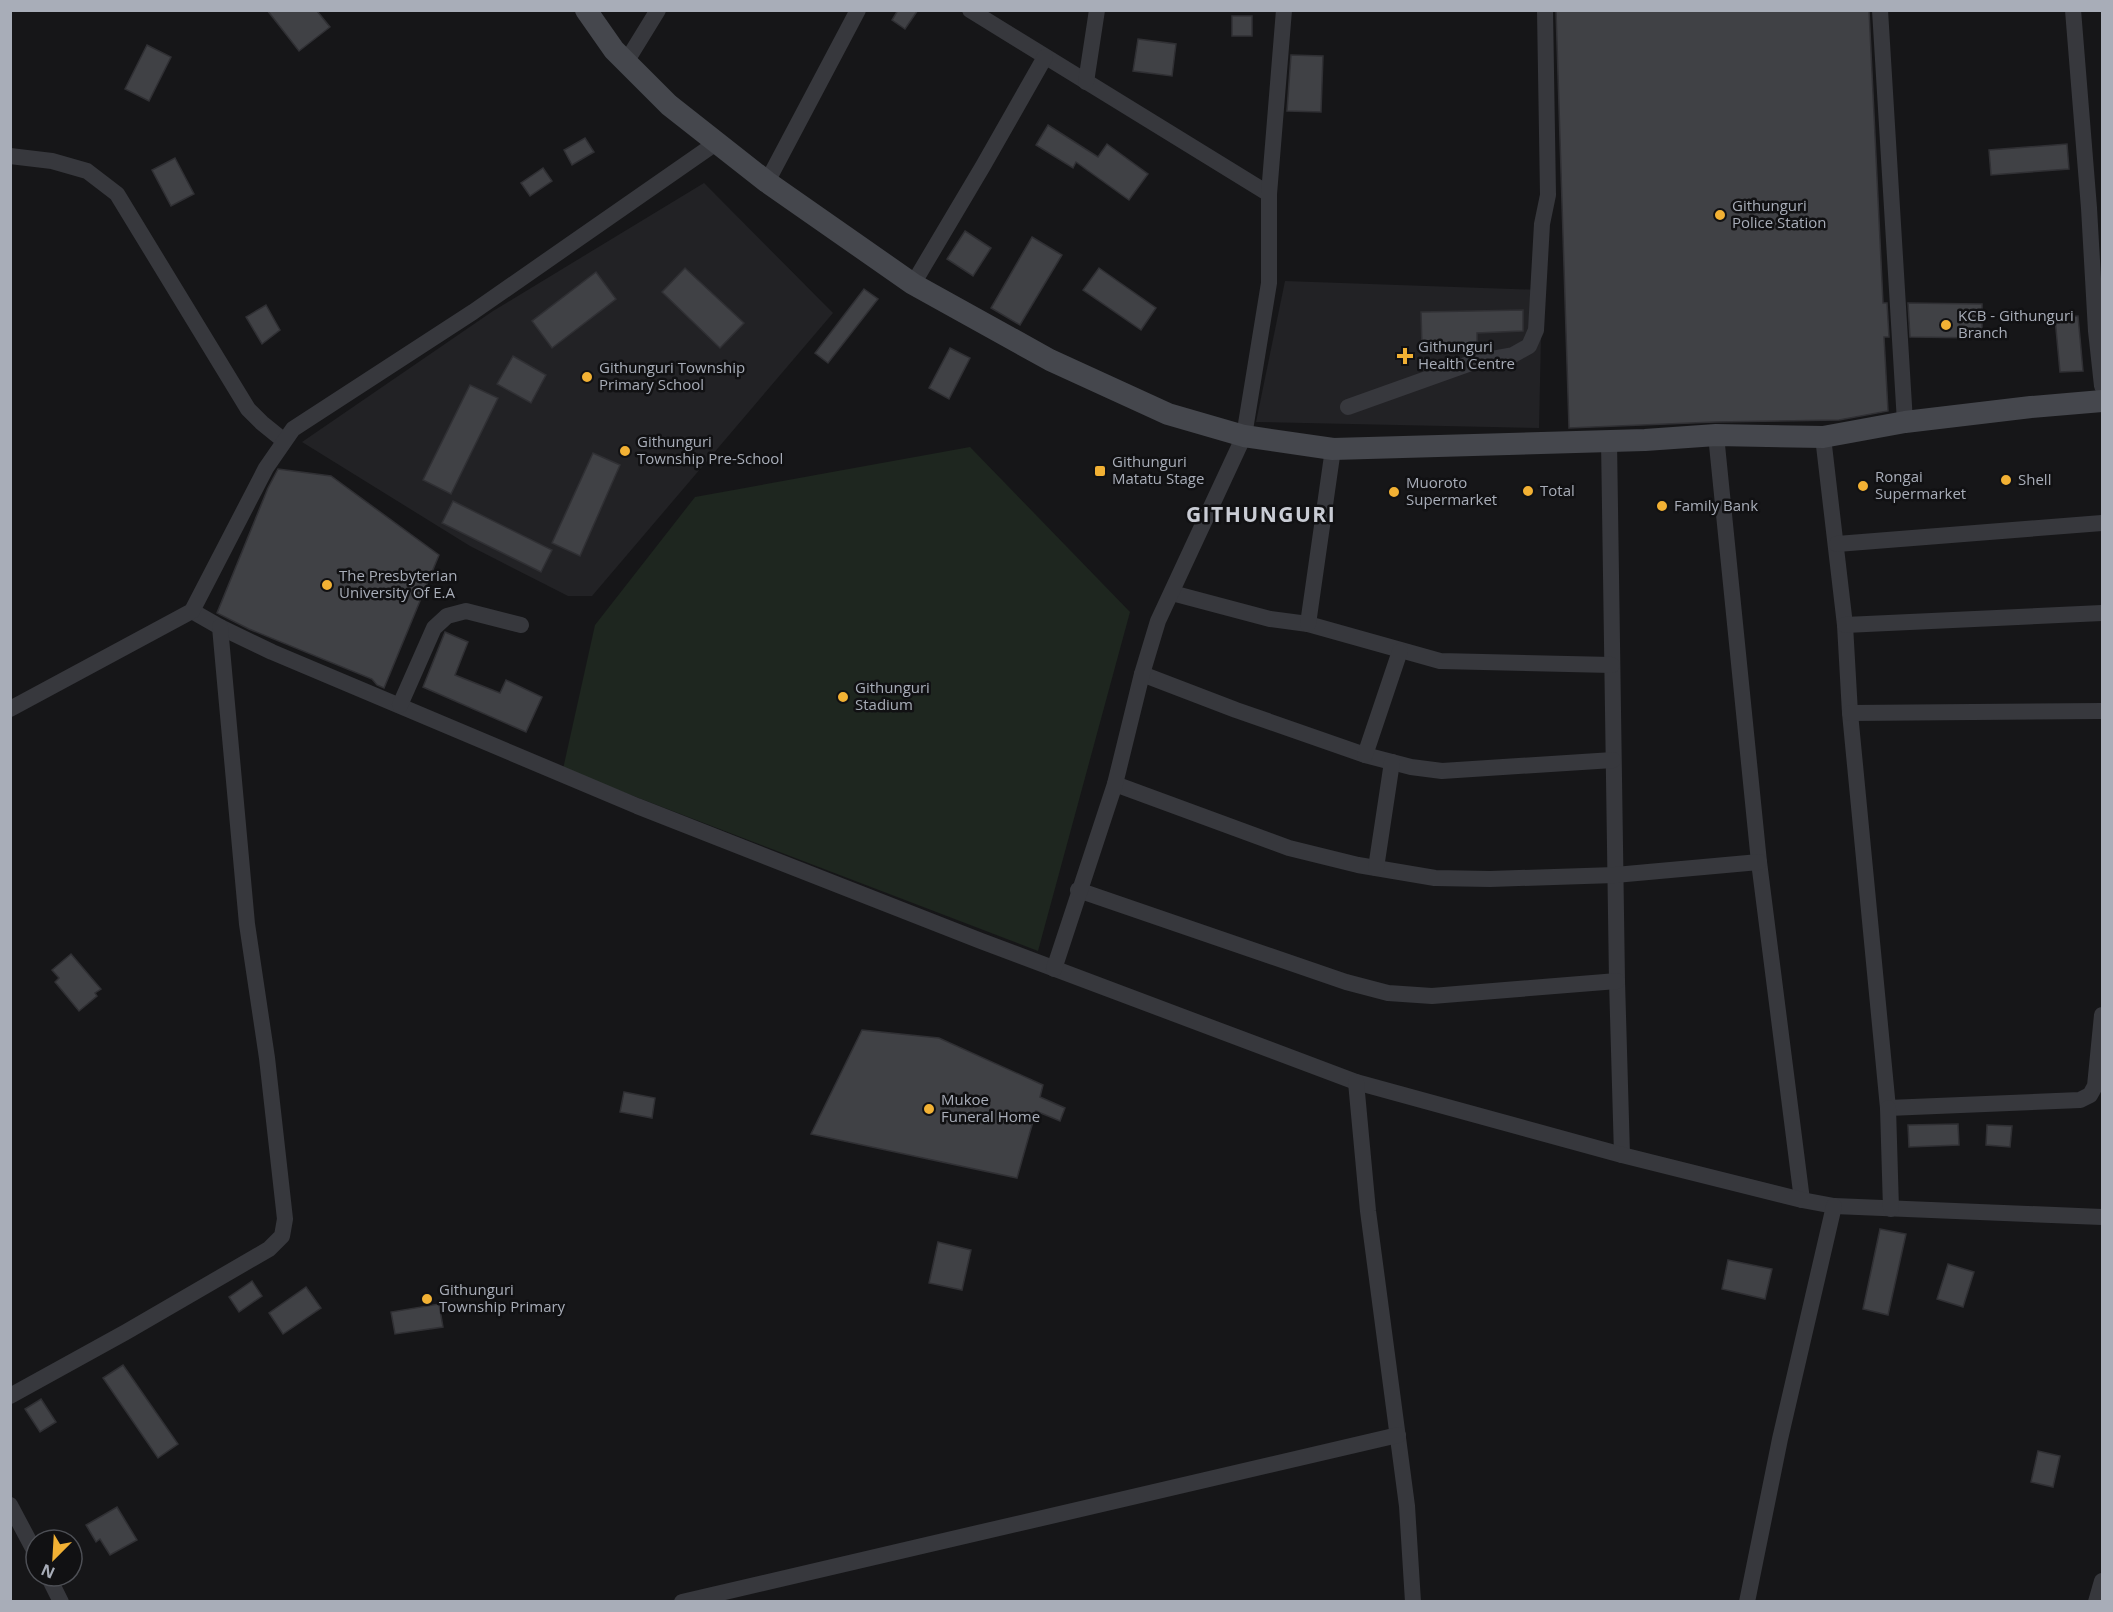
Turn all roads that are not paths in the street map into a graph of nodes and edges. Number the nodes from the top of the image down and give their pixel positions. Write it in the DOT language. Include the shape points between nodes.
graph roads {
  1 [pos="586,10"];
  2 [pos="658,10"];
  3 [pos="858,10"];
  4 [pos="970,10"];
  5 [pos="1097,10"];
  6 [pos="1284,10"];
  7 [pos="1545,10"];
  8 [pos="1880,10"];
  9 [pos="2073,10"];
  10 [pos="1045,57"];
  11 [pos="626,62"];
  12 [pos="1086,82"];
  13 [pos="716,143"];
  14 [pos="10,156"];
  15 [pos="767,182"];
  16 [pos="1269,194"];
  17 [pos="913,284"];
  18 [pos="2103,386"];
  19 [pos="2103,401"];
  20 [pos="1348,407"];
  21 [pos="1905,422"];
  22 [pos="1716,435"];
  23 [pos="1244,436"];
  24 [pos="1823,437"];
  25 [pos="284,440"];
  26 [pos="1609,441"];
  27 [pos="1333,449"];
  28 [pos="2103,523"];
  29 [pos="1837,544"];
  30 [pos="1172,593"];
  31 [pos="192,611"];
  32 [pos="2103,613"];
  33 [pos="1308,624"];
  34 [pos="521,625"];
  35 [pos="1845,625"];
  36 [pos="220,627"];
  37 [pos="1400,651"];
  38 [pos="1612,665"];
  39 [pos="1142,674"];
  40 [pos="400,705"];
  41 [pos="10,709"];
  42 [pos="2103,711"];
  43 [pos="1850,713"];
  44 [pos="1365,755"];
  45 [pos="1613,760"];
  46 [pos="1392,762"];
  47 [pos="1115,784"];
  48 [pos="1759,862"];
  49 [pos="1376,868"];
  50 [pos="1615,875"];
  51 [pos="1078,890"];
  52 [pos="1054,969"];
  53 [pos="1617,981"];
  54 [pos="2103,1014"];
  55 [pos="1356,1082"];
  56 [pos="1888,1108"];
  57 [pos="1622,1155"];
  58 [pos="1802,1200"];
  59 [pos="1834,1206"];
  60 [pos="1891,1209"];
  61 [pos="2103,1217"];
  62 [pos="10,1396"];
  63 [pos="1398,1435"];
  64 [pos="10,1505"];
  65 [pos="24,1531"];
  66 [pos="2103,1581"];
  67 [pos="54,1588"];
  68 [pos="61,1602"];
  69 [pos="682,1602"];
  70 [pos="1413,1602"];
  71 [pos="1747,1602"];
  72 [pos="2096,1602"];
  1 -- 11 [label="main road"];
  2 -- 11 [label="street"];
  3 -- 15 [label="street"];
  4 -- 10 [label="street"];
  5 -- 12 [label="street"];
  6 -- 16 [label="street"];
  7 -- 20 [label="street" via="1548,195 1542,224 1536,330 1529,346 1513,355 1474,362"];
  8 -- 21 [label="street"];
  9 -- 18 [label="street"];
  10 -- 12 [label="street"];
  10 -- 17 [label="street"];
  11 -- 13 [label="main road" via="669,105"];
  12 -- 16 [label="street"];
  13 -- 15 [label="main road"];
  13 -- 25 [label="street" via="472,312 292,429"];
  14 -- 25 [label="street" via="52,161 87,171 117,194 248,409"];
  15 -- 17 [label="main road"];
  16 -- 23 [label="street" via="1269,283"];
  17 -- 23 [label="main road" via="1050,360 1168,414"];
  19 -- 21 [label="main road"];
  21 -- 24 [label="main road"];
  22 -- 24 [label="main road"];
  22 -- 26 [label="main road"];
  22 -- 48 [label="street"];
  23 -- 27 [label="main road"];
  23 -- 30 [label="street"];
  24 -- 29 [label="street"];
  25 -- 31 [label="street"];
  26 -- 27 [label="main road"];
  26 -- 38 [label="street"];
  27 -- 33 [label="street"];
  28 -- 29 [label="street"];
  29 -- 35 [label="street"];
  30 -- 33 [label="street" via="1270,619"];
  30 -- 39 [label="street" via="1158,621"];
  31 -- 36 [label="street"];
  31 -- 41 [label="street"];
  32 -- 35 [label="street"];
  33 -- 37 [label="street"];
  34 -- 40 [label="street" via="466,610 447,616 434,628"];
  35 -- 43 [label="street"];
  36 -- 40 [label="street"];
  36 -- 62 [label="street" via="247,924 285,1219 282,1236 269,1249"];
  37 -- 38 [label="street" via="1440,661"];
  37 -- 44 [label="street"];
  38 -- 45 [label="street"];
  39 -- 44 [label="street"];
  39 -- 47 [label="street"];
  40 -- 52 [label="street" via="637,806"];
  42 -- 43 [label="street"];
  43 -- 56 [label="street"];
  44 -- 46 [label="street"];
  45 -- 46 [label="street" via="1443,771"];
  45 -- 50 [label="street"];
  46 -- 49 [label="street"];
  47 -- 49 [label="street" via="1289,848"];
  47 -- 51 [label="street"];
  48 -- 50 [label="street"];
  48 -- 58 [label="street"];
  49 -- 50 [label="street" via="1435,878"];
  50 -- 53 [label="street"];
  51 -- 52 [label="street"];
  51 -- 53 [label="street" via="1388,993 1432,996"];
  52 -- 55 [label="street"];
  53 -- 57 [label="street"];
  54 -- 56 [label="street" via="2095,1086 2090,1095 2080,1100"];
  55 -- 57 [label="street"];
  55 -- 63 [label="street" via="1368,1211"];
  56 -- 60 [label="street"];
  57 -- 58 [label="street"];
  58 -- 59 [label="street"];
  59 -- 60 [label="street"];
  59 -- 71 [label="street"];
  60 -- 61 [label="street"];
  63 -- 69 [label="street"];
  63 -- 70 [label="street"];
  64 -- 65 [label="street"];
  66 -- 72 [label="street"];
  67 -- 68 [label="street"];
}
